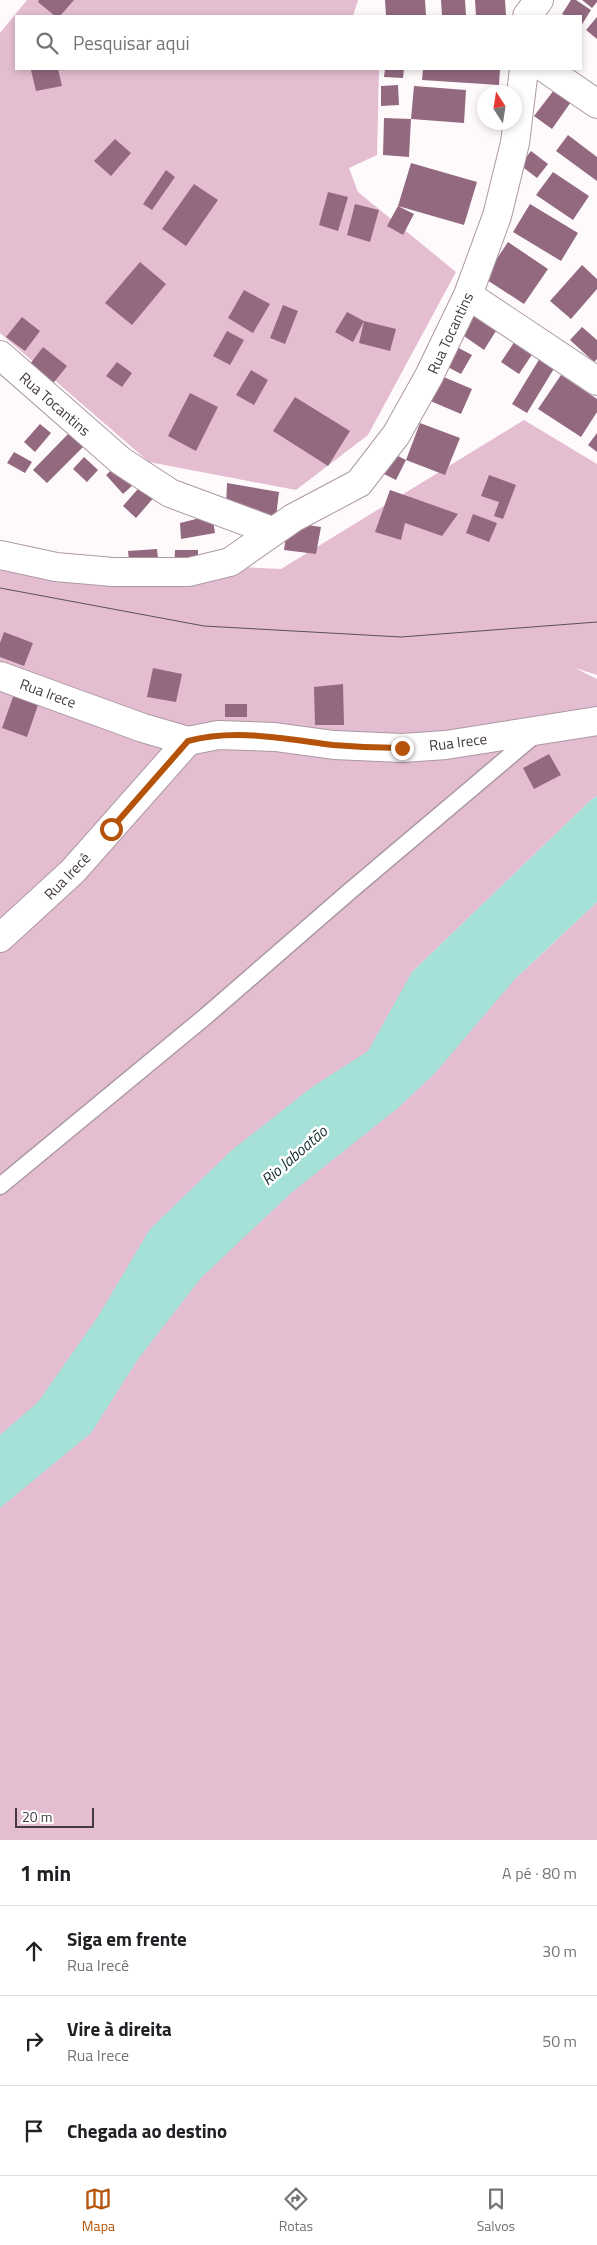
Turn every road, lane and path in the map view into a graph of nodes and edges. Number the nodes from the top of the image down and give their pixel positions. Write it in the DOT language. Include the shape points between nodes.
graph roads {
  1 [pos="521,0"];
  2 [pos="540,0"];
  3 [pos="526,15"];
  4 [pos="527,15"];
  5 [pos="524,70"];
  6 [pos="547,70"];
  7 [pos="597,104"];
  8 [pos="468,295"];
  9 [pos="0,355"];
  10 [pos="597,381"];
  11 [pos="272,531"];
  12 [pos="0,555"];
  13 [pos="0,676"];
  14 [pos="597,721"];
  15 [pos="540,731"];
  16 [pos="188,741"];
  17 [pos="0,938"];
  18 [pos="0,1186"];
  1 -- 3 [label="street"];
  2 -- 4 [label="street"];
  5 -- 8 [label="street, Rua Tocantins" via="514,143 497,216"];
  6 -- 7 [label="street"];
  8 -- 10 [label="street"];
  8 -- 11 [label="street, Rua Tocantins" via="430,376 400,426 359,483"];
  9 -- 11 [label="street, Rua Tocantins" via="121,461 170,493"];
  11 -- 12 [label="street, Rua Tocantins" via="230,562 190,572 66,568"];
  13 -- 16 [label="street, Rua Irece" via="142,728"];
  14 -- 15 [label="street, Rua Irece"];
  15 -- 16 [label="street, Rua Irece" via="402,748 334,745 256,736 218,735"];
  15 -- 18 [label="lane"];
  16 -- 17 [label="street, Rua Irecê" via="73,871"];
}
